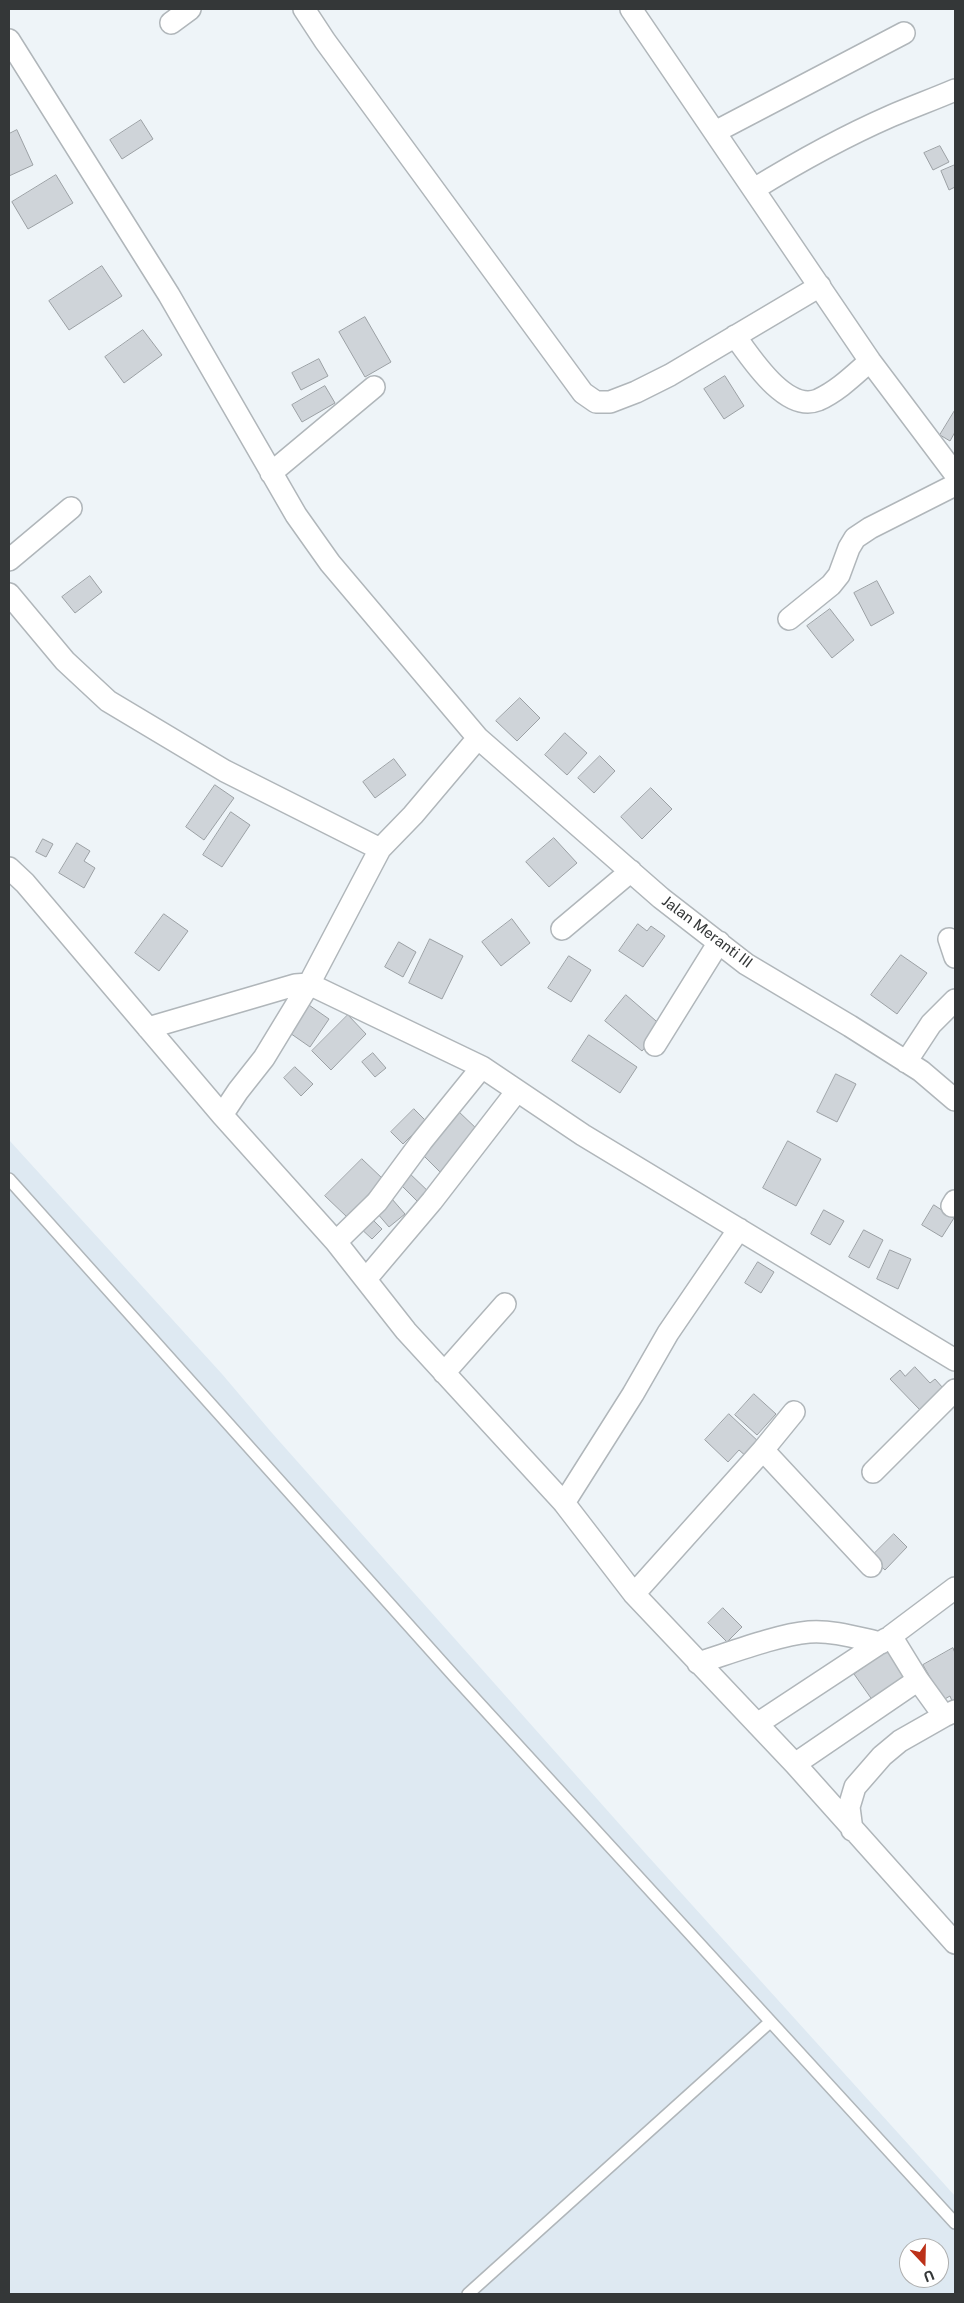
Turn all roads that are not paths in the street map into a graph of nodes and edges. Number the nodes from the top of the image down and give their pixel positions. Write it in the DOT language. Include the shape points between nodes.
graph roads {
  1 [pos="190,9"];
  2 [pos="304,9"];
  3 [pos="631,9"];
  4 [pos="171,23"];
  5 [pos="904,34"];
  6 [pos="9,40"];
  7 [pos="955,90"];
  8 [pos="715,132"];
  9 [pos="754,189"];
  10 [pos="820,286"];
  11 [pos="735,336"];
  12 [pos="870,361"];
  13 [pos="374,387"];
  14 [pos="271,473"];
  15 [pos="955,474"];
  16 [pos="955,485"];
  17 [pos="71,508"];
  18 [pos="9,560"];
  19 [pos="9,596"];
  20 [pos="788,619"];
  21 [pos="478,738"];
  22 [pos="380,850"];
  23 [pos="9,868"];
  24 [pos="631,871"];
  25 [pos="562,930"];
  26 [pos="719,942"];
  27 [pos="309,984"];
  28 [pos="955,1000"];
  29 [pos="148,1028"];
  30 [pos="655,1045"];
  31 [pos="906,1062"];
  32 [pos="482,1067"];
  33 [pos="517,1090"];
  34 [pos="955,1100"];
  35 [pos="222,1115"];
  36 [pos="9,1179"];
  37 [pos="739,1229"];
  38 [pos="336,1242"];
  39 [pos="366,1280"];
  40 [pos="505,1304"];
  41 [pos="955,1360"];
  42 [pos="444,1373"];
  43 [pos="955,1390"];
  44 [pos="794,1412"];
  45 [pos="763,1450"];
  46 [pos="873,1472"];
  47 [pos="564,1503"];
  48 [pos="871,1566"];
  49 [pos="955,1588"];
  50 [pos="634,1594"];
  51 [pos="886,1639"];
  52 [pos="698,1663"];
  53 [pos="918,1680"];
  54 [pos="950,1713"];
  55 [pos="757,1724"];
  56 [pos="795,1764"];
  57 [pos="852,1830"];
  58 [pos="955,1943"];
  59 [pos="770,2022"];
  60 [pos="955,2224"];
  61 [pos="468,2294"];
  1 -- 4 [label="street"];
  2 -- 11 [label="street" via="583,393 596,402 610,402 670,375"];
  3 -- 8 [label="street"];
  5 -- 8 [label="street"];
  6 -- 14 [label="street, Jalan Meranti III" via="169,295"];
  7 -- 9 [label="street" via="832,145"];
  8 -- 9 [label="street"];
  9 -- 10 [label="street"];
  10 -- 11 [label="street"];
  10 -- 12 [label="street"];
  11 -- 12 [label="street" via="779,389 790,398 808,402 827,395"];
  12 -- 15 [label="street"];
  13 -- 14 [label="street"];
  14 -- 21 [label="street, Jalan Meranti III" via="330,563"];
  16 -- 20 [label="street" via="855,538 839,575 831,585"];
  17 -- 18 [label="street"];
  19 -- 22 [label="street" via="65,661 108,701 226,772"];
  21 -- 22 [label="street"];
  21 -- 24 [label="street, Jalan Meranti III"];
  22 -- 27 [label="street"];
  23 -- 29 [label="street"];
  24 -- 25 [label="street"];
  24 -- 26 [label="street, Jalan Meranti III"];
  26 -- 30 [label="street"];
  26 -- 31 [label="street, Jalan Meranti III" via="746,964"];
  27 -- 29 [label="street" via="295,985"];
  27 -- 32 [label="street"];
  27 -- 35 [label="street" via="264,1058"];
  28 -- 31 [label="street" via="931,1024"];
  29 -- 35 [label="street"];
  31 -- 34 [label="street, Jalan Meranti III"];
  32 -- 33 [label="street"];
  32 -- 38 [label="street" via="377,1202"];
  33 -- 37 [label="street" via="583,1135"];
  33 -- 39 [label="street" via="432,1201"];
  35 -- 38 [label="street"];
  36 -- 59 [label="lane" via="454,1676"];
  37 -- 41 [label="street"];
  37 -- 47 [label="street" via="668,1333"];
  38 -- 39 [label="street"];
  39 -- 42 [label="street"];
  40 -- 42 [label="street"];
  42 -- 47 [label="street"];
  43 -- 46 [label="street"];
  44 -- 45 [label="street"];
  45 -- 48 [label="street"];
  45 -- 50 [label="street"];
  47 -- 50 [label="street"];
  49 -- 51 [label="street"];
  50 -- 52 [label="street"];
  51 -- 52 [label="street" via="809,1632"];
  51 -- 53 [label="street"];
  51 -- 55 [label="street"];
  52 -- 55 [label="street"];
  53 -- 54 [label="street"];
  53 -- 56 [label="street"];
  54 -- 57 [label="street" via="900,1741 855,1787 849,1807"];
  55 -- 56 [label="street"];
  56 -- 57 [label="street"];
  57 -- 58 [label="street"];
  59 -- 60 [label="lane"];
  59 -- 61 [label="lane"];
}
